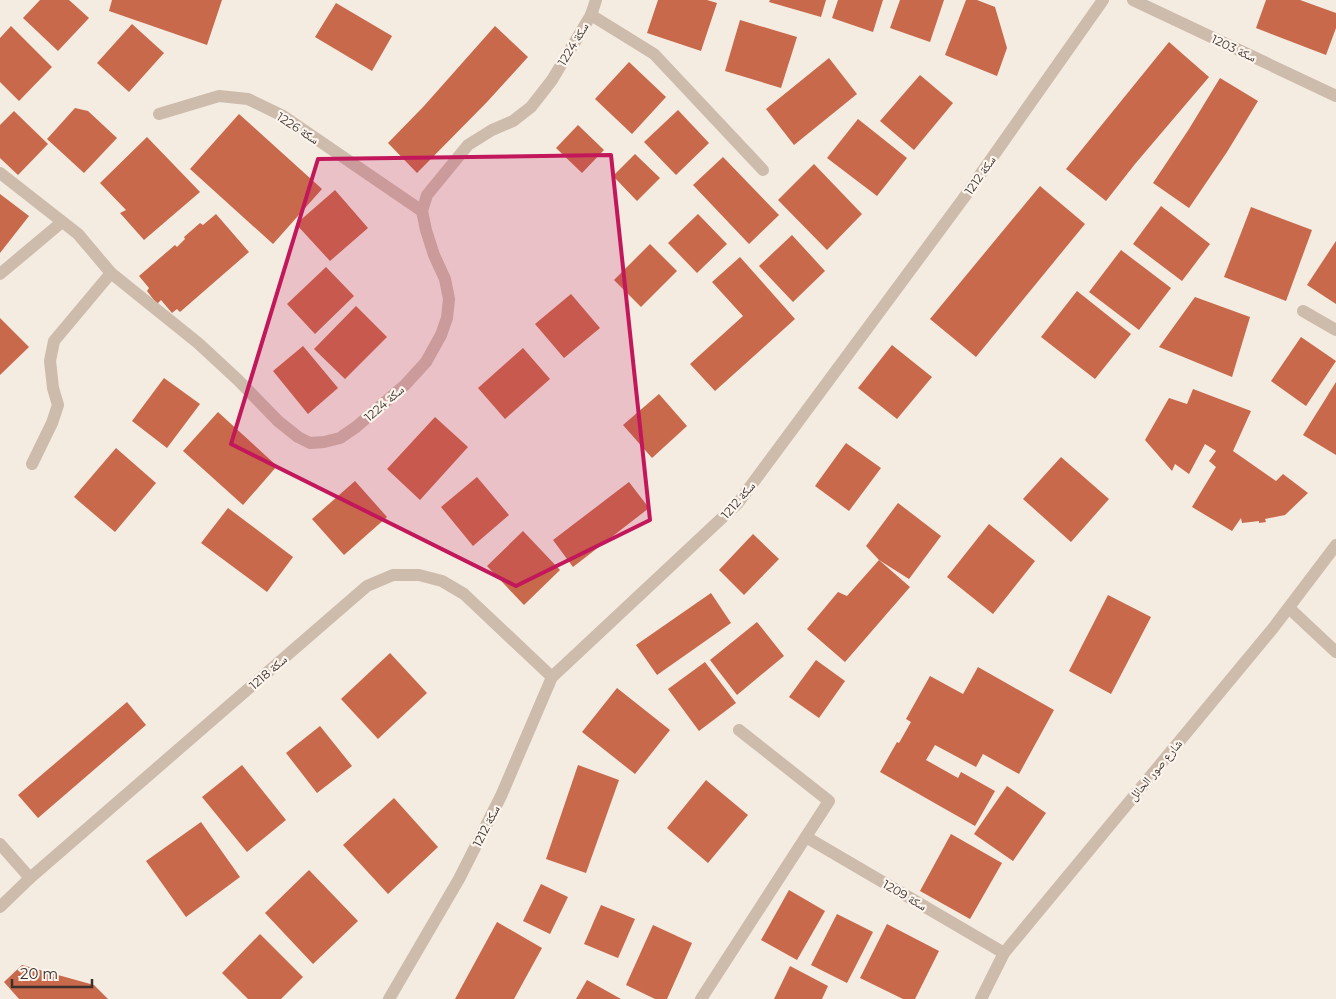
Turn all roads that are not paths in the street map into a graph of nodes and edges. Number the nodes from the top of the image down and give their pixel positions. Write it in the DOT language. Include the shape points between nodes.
graph roads {
  1 [pos="596,0"];
  2 [pos="1103,0"];
  3 [pos="1133,0"];
  4 [pos="591,15"];
  5 [pos="1336,96"];
  6 [pos="159,114"];
  7 [pos="763,170"];
  8 [pos="0,173"];
  9 [pos="422,211"];
  10 [pos="62,222"];
  11 [pos="111,273"];
  12 [pos="0,274"];
  13 [pos="1303,311"];
  14 [pos="1336,330"];
  15 [pos="32,464"];
  16 [pos="1336,545"];
  17 [pos="1289,608"];
  18 [pos="1336,652"];
  19 [pos="552,677"];
  20 [pos="739,730"];
  21 [pos="806,837"];
  22 [pos="0,844"];
  23 [pos="30,878"];
  24 [pos="0,907"];
  25 [pos="1004,952"];
  26 [pos="389,999"];
  27 [pos="701,999"];
  28 [pos="981,999"];
  1 -- 4 [label="street, سكة 1224"];
  2 -- 19 [label="street, سكة 1212" via="964,199 738,504"];
  3 -- 5 [label="street, سكة 1203"];
  4 -- 7 [label="street" via="654,54"];
  4 -- 9 [label="street, سكة 1224" via="552,80 531,107 513,121 468,145 427,195"];
  6 -- 9 [label="street, سكة 1226" via="219,96 248,99 283,116"];
  8 -- 10 [label="street, سكة 1224"];
  9 -- 11 [label="street, سكة 1224" via="449,299 441,335 426,362 405,385 356,427 340,438 324,442 310,443 298,438 198,342"];
  10 -- 11 [label="street, سكة 1224" via="78,234"];
  10 -- 12 [label="street"];
  11 -- 15 [label="street" via="54,340 50,361 52,388 58,405"];
  13 -- 14 [label="street"];
  16 -- 17 [label="street, شارع صور الحائل"];
  17 -- 18 [label="street"];
  17 -- 25 [label="street, شارع صور الحائل"];
  19 -- 23 [label="street, سكة 1218" via="464,594 442,581 419,575 393,575 367,586"];
  19 -- 26 [label="street, سكة 1212" via="501,796 459,879"];
  20 -- 21 [label="street" via="829,801"];
  21 -- 25 [label="street, سكة 1209"];
  21 -- 27 [label="street"];
  22 -- 23 [label="street"];
  23 -- 24 [label="street, سكة 1218"];
  25 -- 28 [label="street, شارع صور الحائل"];
}
